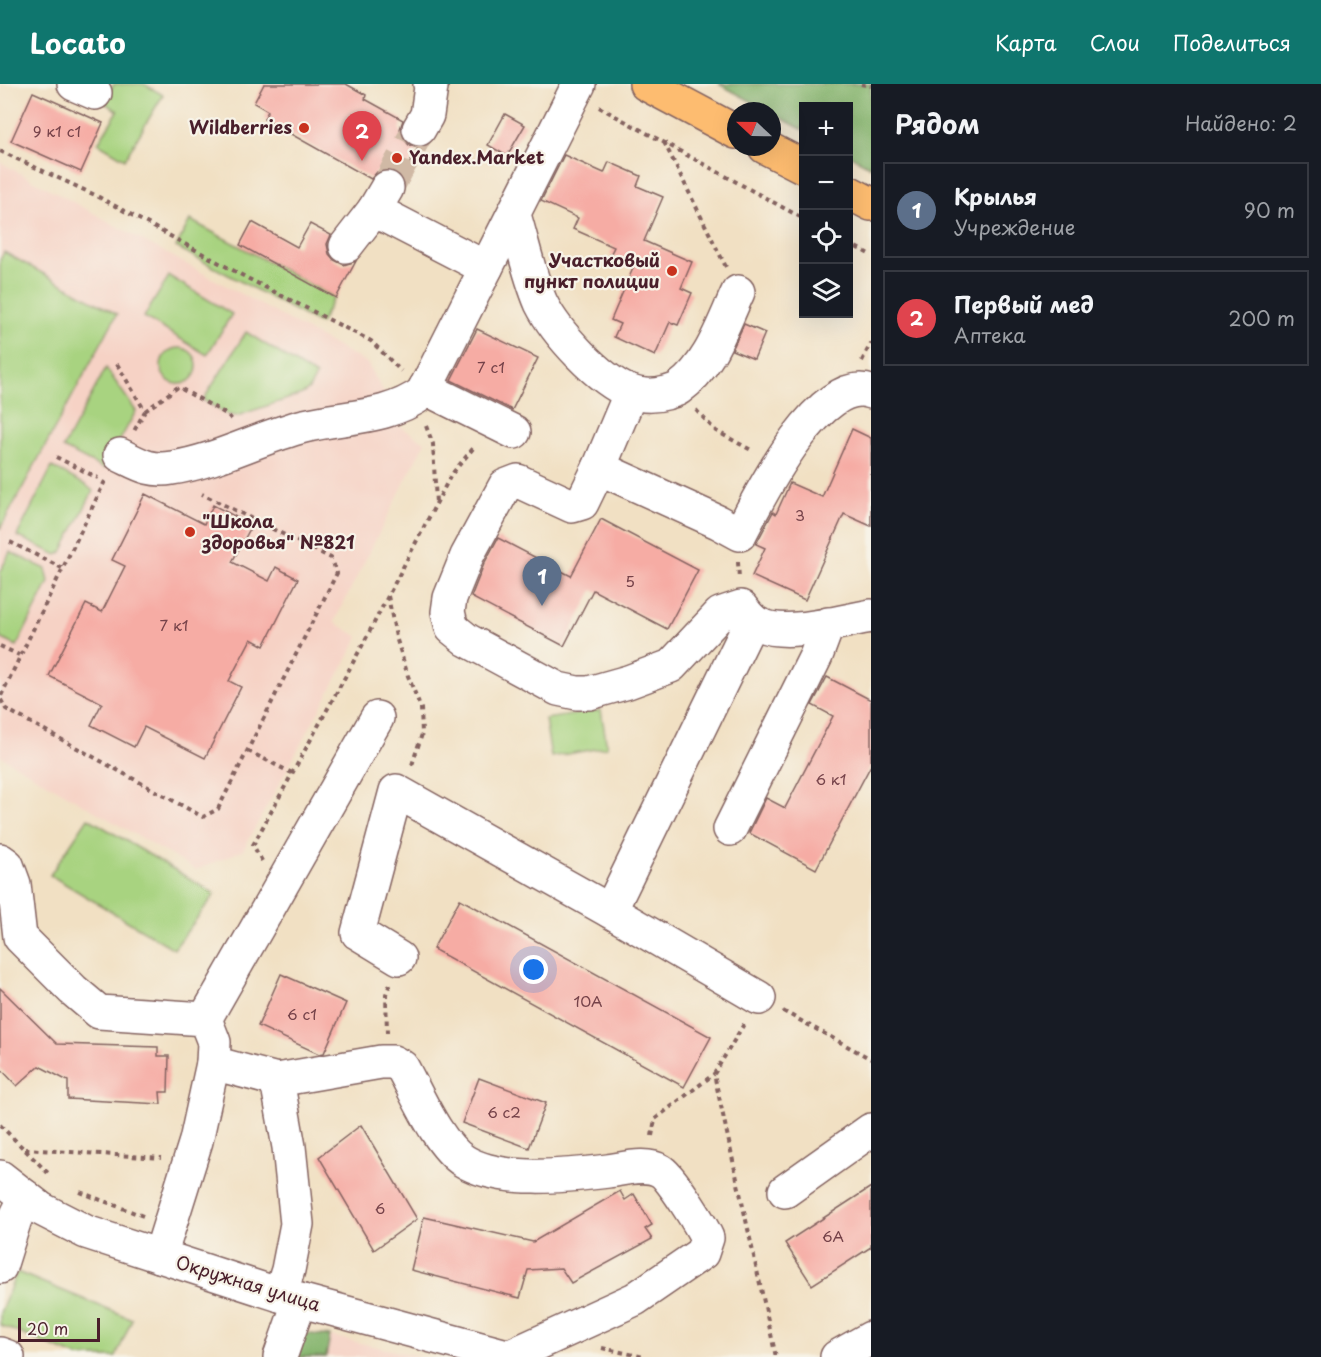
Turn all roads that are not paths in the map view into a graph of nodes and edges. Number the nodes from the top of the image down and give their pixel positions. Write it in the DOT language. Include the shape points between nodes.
graph roads {
  1 [pos="430,84"];
  2 [pos="646,84"];
  3 [pos="577,89"];
  4 [pos="727,127"];
  5 [pos="419,129"];
  6 [pos="781,155"];
  7 [pos="799,164"];
  8 [pos="853,194"];
  9 [pos="871,204"];
  10 [pos="514,215"];
  11 [pos="346,246"];
  12 [pos="486,268"];
  13 [pos="738,292"];
  14 [pos="631,392"];
  15 [pos="871,392"];
  16 [pos="422,393"];
  17 [pos="505,427"];
  18 [pos="120,455"];
  19 [pos="599,468"];
  20 [pos="746,614"];
  21 [pos="871,616"];
  22 [pos="828,624"];
  23 [pos="376,718"];
  24 [pos="730,829"];
  25 [pos="0,860"];
  26 [pos="610,911"];
  27 [pos="399,958"];
  28 [pos="759,998"];
  29 [pos="205,1019"];
  30 [pos="231,1073"];
  31 [pos="277,1080"];
  32 [pos="871,1130"];
  33 [pos="0,1177"];
  34 [pos="785,1191"];
  35 [pos="26,1197"];
  36 [pos="160,1256"];
  37 [pos="0,1267"];
  38 [pos="290,1298"];
  39 [pos="871,1338"];
  40 [pos="0,1354"];
  41 [pos="8,1357"];
  42 [pos="280,1357"];
  43 [pos="509,1357"];
  44 [pos="837,1357"];
  1 -- 5 [label="street" via="427,115"];
  2 -- 4 [label="main road"];
  3 -- 10 [label="street"];
  6 -- 7 [label="main road"];
  8 -- 9 [label="main road"];
  10 -- 12 [label="street"];
  10 -- 14 [label="street" via="542,303 583,359"];
  11 -- 12 [label="street" via="380,199"];
  12 -- 16 [label="street"];
  13 -- 14 [label="street" via="713,346 695,373 677,390 654,396"];
  14 -- 19 [label="street"];
  15 -- 19 [label="street" via="845,392 799,434 740,534"];
  16 -- 17 [label="street"];
  16 -- 18 [label="street" via="394,410 304,426 172,468 150,469"];
  19 -- 20 [label="street" via="582,503 572,506 518,481 505,486 453,591 448,612 452,628 558,689 589,693 671,666 720,614"];
  20 -- 22 [label="street" via="771,628"];
  20 -- 26 [label="street"];
  21 -- 22 [label="street"];
  22 -- 24 [label="street"];
  23 -- 29 [label="street"];
  25 -- 29 [label="street" via="7,865 14,884 20,937 99,1012"];
  26 -- 27 [label="street" via="396,791 358,933"];
  26 -- 28 [label="street"];
  29 -- 30 [label="street"];
  30 -- 31 [label="street"];
  30 -- 36 [label="street" via="191,1160"];
  31 -- 38 [label="street" via="290,1147 297,1224 288,1270"];
  31 -- 43 [label="street" via="393,1062 402,1067 442,1140 464,1160 490,1172 561,1176 648,1166 663,1171 701,1225 707,1238 702,1253 635,1299"];
  32 -- 34 [label="street"];
  33 -- 35 [label="street, Окружная улица"];
  35 -- 36 [label="street, Окружная улица" via="86,1232"];
  35 -- 37 [label="street"];
  36 -- 38 [label="street, Окружная улица"];
  38 -- 42 [label="street"];
  38 -- 43 [label="street, Окружная улица"];
  39 -- 44 [label="street"];
  40 -- 41 [label="street"];
}
